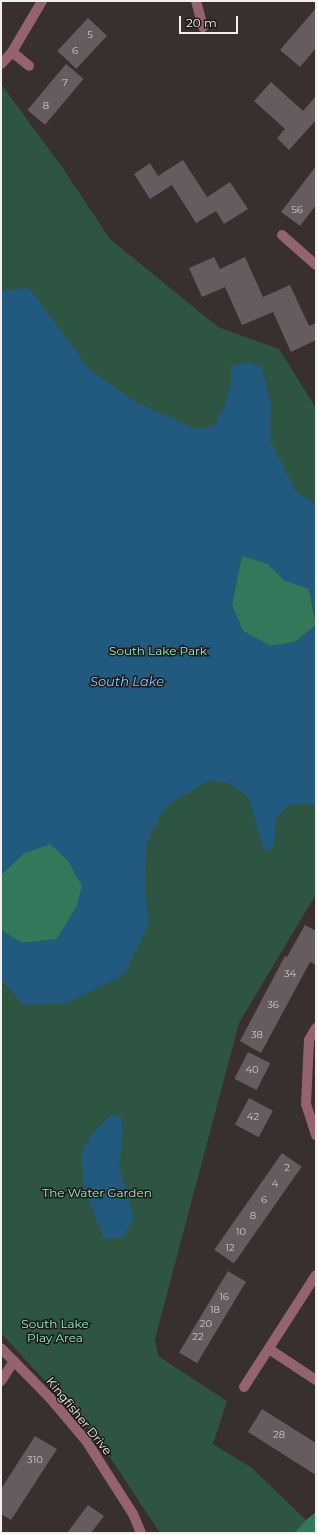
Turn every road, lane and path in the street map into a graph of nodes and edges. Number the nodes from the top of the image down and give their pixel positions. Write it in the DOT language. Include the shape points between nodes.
graph roads {
  1 [pos="42,1"];
  2 [pos="196,1"];
  3 [pos="203,27"];
  4 [pos="12,52"];
  5 [pos="1,64"];
  6 [pos="29,66"];
  7 [pos="282,235"];
  8 [pos="316,265"];
  9 [pos="316,1028"];
  10 [pos="316,1135"];
  11 [pos="316,1275"];
  12 [pos="1,1348"];
  13 [pos="268,1349"];
  14 [pos="14,1361"];
  15 [pos="316,1380"];
  16 [pos="1,1381"];
  17 [pos="244,1387"];
  18 [pos="140,1533"];
  1 -- 4 [label="street"];
  2 -- 3 [label="street"];
  4 -- 5 [label="street"];
  4 -- 6 [label="street"];
  7 -- 8 [label="street"];
  9 -- 10 [label="street" via="310,1040 306,1104"];
  11 -- 13 [label="street"];
  12 -- 14 [label="street, Kingfisher Drive"];
  13 -- 15 [label="street"];
  13 -- 17 [label="street"];
  14 -- 16 [label="street"];
  14 -- 18 [label="street, Kingfisher Drive" via="87,1442 133,1514"];
}
